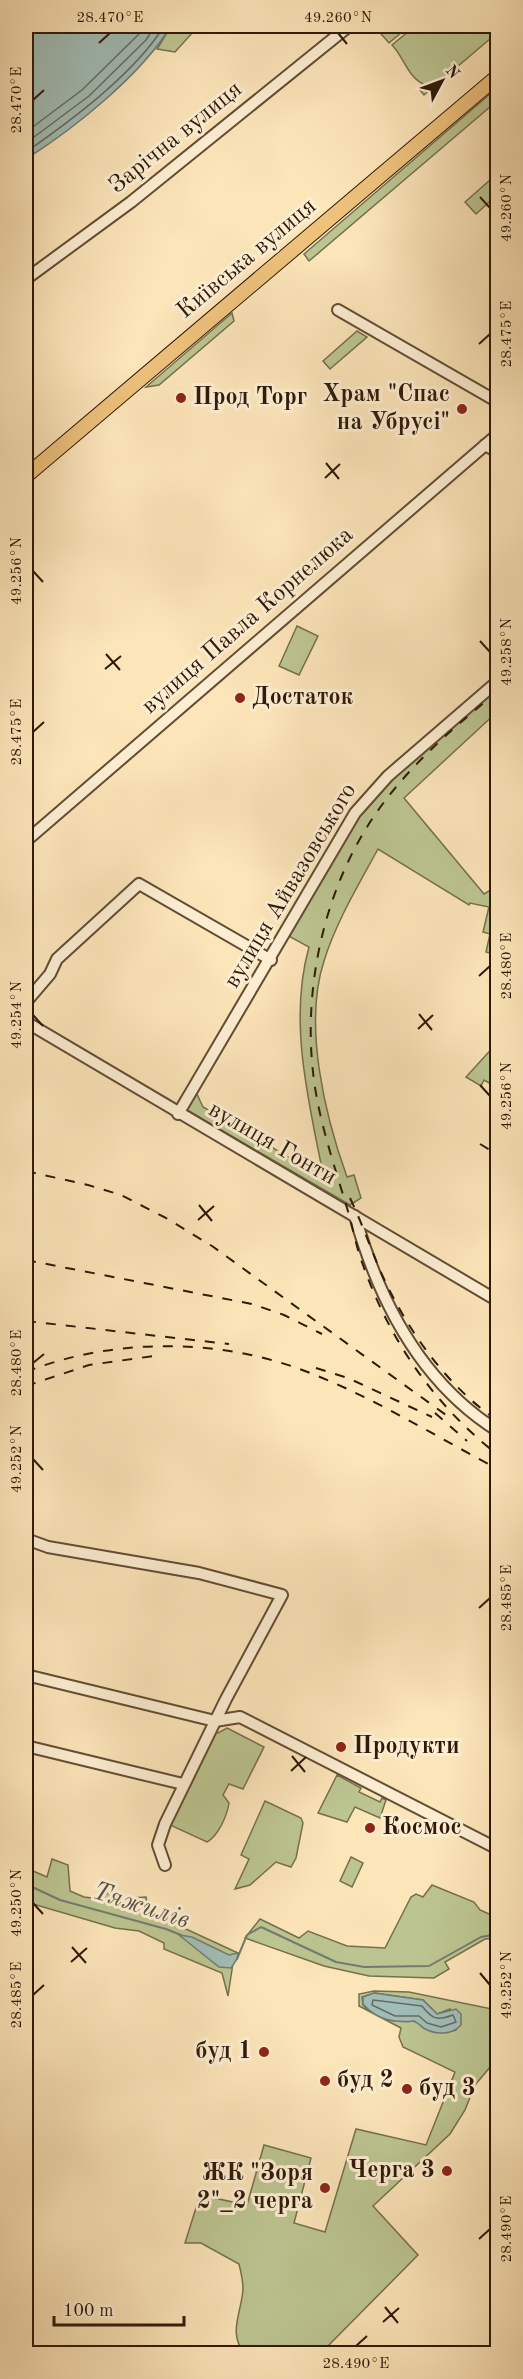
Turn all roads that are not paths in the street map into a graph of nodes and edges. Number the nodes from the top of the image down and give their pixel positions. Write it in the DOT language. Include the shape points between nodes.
graph roads {
  1 [pos="349,26"];
  2 [pos="498,75"];
  3 [pos="26,279"];
  4 [pos="338,310"];
  5 [pos="498,402"];
  6 [pos="498,434"];
  7 [pos="485,445"];
  8 [pos="498,452"];
  9 [pos="26,476"];
  10 [pos="498,681"];
  11 [pos="26,841"];
  12 [pos="271,960"];
  13 [pos="26,1002"];
  14 [pos="26,1022"];
  15 [pos="178,1114"];
  16 [pos="355,1216"];
  17 [pos="498,1301"];
  18 [pos="498,1431"];
  19 [pos="26,1539"];
  20 [pos="26,1675"];
  21 [pos="226,1699"];
  22 [pos="240,1717"];
  23 [pos="215,1721"];
  24 [pos="26,1746"];
  25 [pos="183,1784"];
  26 [pos="498,1849"];
  27 [pos="165,1865"];
  1 -- 3 [label="street, Зарічна вулиця" via="130,202"];
  2 -- 9 [label="main road, Київська вулиця"];
  4 -- 5 [label="street"];
  6 -- 7 [label="street, вулиця Павла Корнелюка"];
  7 -- 8 [label="street"];
  7 -- 11 [label="street, вулиця Павла Корнелюка"];
  10 -- 12 [label="street, вулиця Айвазовського" via="367,796"];
  12 -- 13 [label="street" via="139,884 57,959 50,974"];
  12 -- 15 [label="street, вулиця Айвазовського"];
  14 -- 15 [label="street, вулиця Гонти"];
  15 -- 16 [label="street, вулиця Гонти"];
  16 -- 17 [label="street, вулиця Гонти"];
  16 -- 18 [label="street" via="378,1282 412,1349 449,1394 470,1414"];
  19 -- 21 [label="street" via="48,1548 199,1573 282,1595"];
  20 -- 23 [label="street"];
  21 -- 22 [label="street"];
  21 -- 23 [label="street"];
  22 -- 23 [label="street"];
  22 -- 26 [label="street"];
  23 -- 25 [label="street"];
  24 -- 25 [label="street"];
  25 -- 27 [label="street" via="158,1845"];
}
